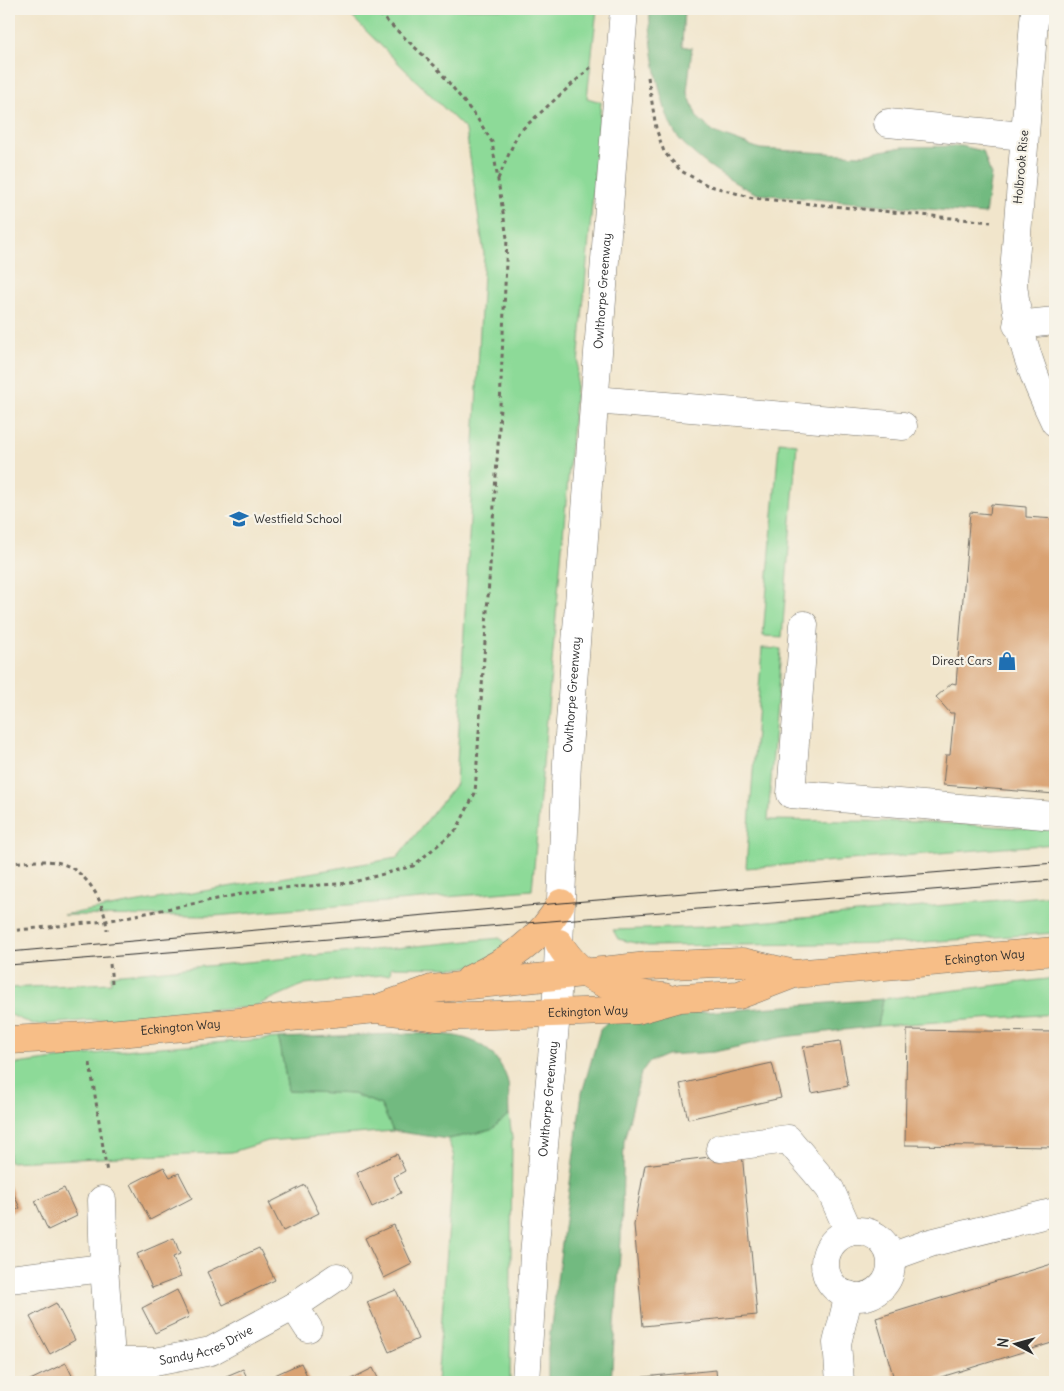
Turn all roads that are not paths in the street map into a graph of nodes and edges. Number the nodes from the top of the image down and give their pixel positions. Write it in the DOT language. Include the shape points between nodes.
graph roads {
  1 [pos="624,9"];
  2 [pos="1035,9"];
  3 [pos="888,123"];
  4 [pos="1024,136"];
  5 [pos="1055,321"];
  6 [pos="1017,325"];
  7 [pos="595,400"];
  8 [pos="1055,422"];
  9 [pos="903,426"];
  10 [pos="804,625"];
  11 [pos="1055,816"];
  12 [pos="561,903"];
  13 [pos="1055,951"];
  14 [pos="570,973"];
  15 [pos="794,974"];
  16 [pos="458,986"];
  17 [pos="680,998"];
  18 [pos="377,1008"];
  19 [pos="556,1014"];
  20 [pos="10,1039"];
  21 [pos="720,1148"];
  22 [pos="102,1200"];
  23 [pos="1055,1212"];
  24 [pos="849,1232"];
  25 [pos="891,1258"];
  26 [pos="104,1268"];
  27 [pos="337,1277"];
  28 [pos="9,1279"];
  29 [pos="849,1295"];
  30 [pos="112,1372"];
  31 [pos="526,1382"];
  32 [pos="840,1382"];
  1 -- 7 [label="street, Owlthorpe Greenway"];
  2 -- 4 [label="street, Holbrook Rise"];
  3 -- 4 [label="street"];
  4 -- 6 [label="street, Holbrook Rise" via="1013,284"];
  5 -- 6 [label="street"];
  6 -- 8 [label="street" via="1030,366"];
  7 -- 9 [label="street"];
  7 -- 12 [label="street, Owlthorpe Greenway" via="567,762"];
  10 -- 11 [label="street" via="791,794"];
  12 -- 14 [label="street, Owlthorpe Greenway" via="559,943"];
  12 -- 16 [label="main road" via="551,922 521,951"];
  13 -- 15 [label="main road, Eckington Way"];
  14 -- 15 [label="main road, Eckington Way" via="742,962"];
  14 -- 16 [label="main road, Eckington Way"];
  14 -- 17 [label="main road" via="640,995"];
  14 -- 19 [label="street, Owlthorpe Greenway"];
  15 -- 17 [label="main road, Eckington Way" via="739,995"];
  16 -- 18 [label="main road, Eckington Way" via="432,989"];
  17 -- 19 [label="main road, Eckington Way" via="637,1010"];
  18 -- 19 [label="main road, Eckington Way" via="438,1017"];
  18 -- 20 [label="main road, Eckington Way" via="87,1036"];
  19 -- 31 [label="street, Owlthorpe Greenway"];
  21 -- 24 [label="street" via="788,1139 830,1189"];
  22 -- 26 [label="street, Sandy Acres Drive"];
  23 -- 25 [label="street" via="930,1244"];
  24 -- 25 [label="street" via="865,1232 880,1238"];
  24 -- 29 [label="street" via="832,1244 825,1264 832,1283"];
  25 -- 29 [label="street" via="888,1280 880,1288 866,1296"];
  26 -- 28 [label="street"];
  26 -- 30 [label="street, Sandy Acres Drive"];
  27 -- 30 [label="street, Sandy Acres Drive" via="301,1317 211,1351"];
  29 -- 32 [label="street" via="836,1343"];
}
